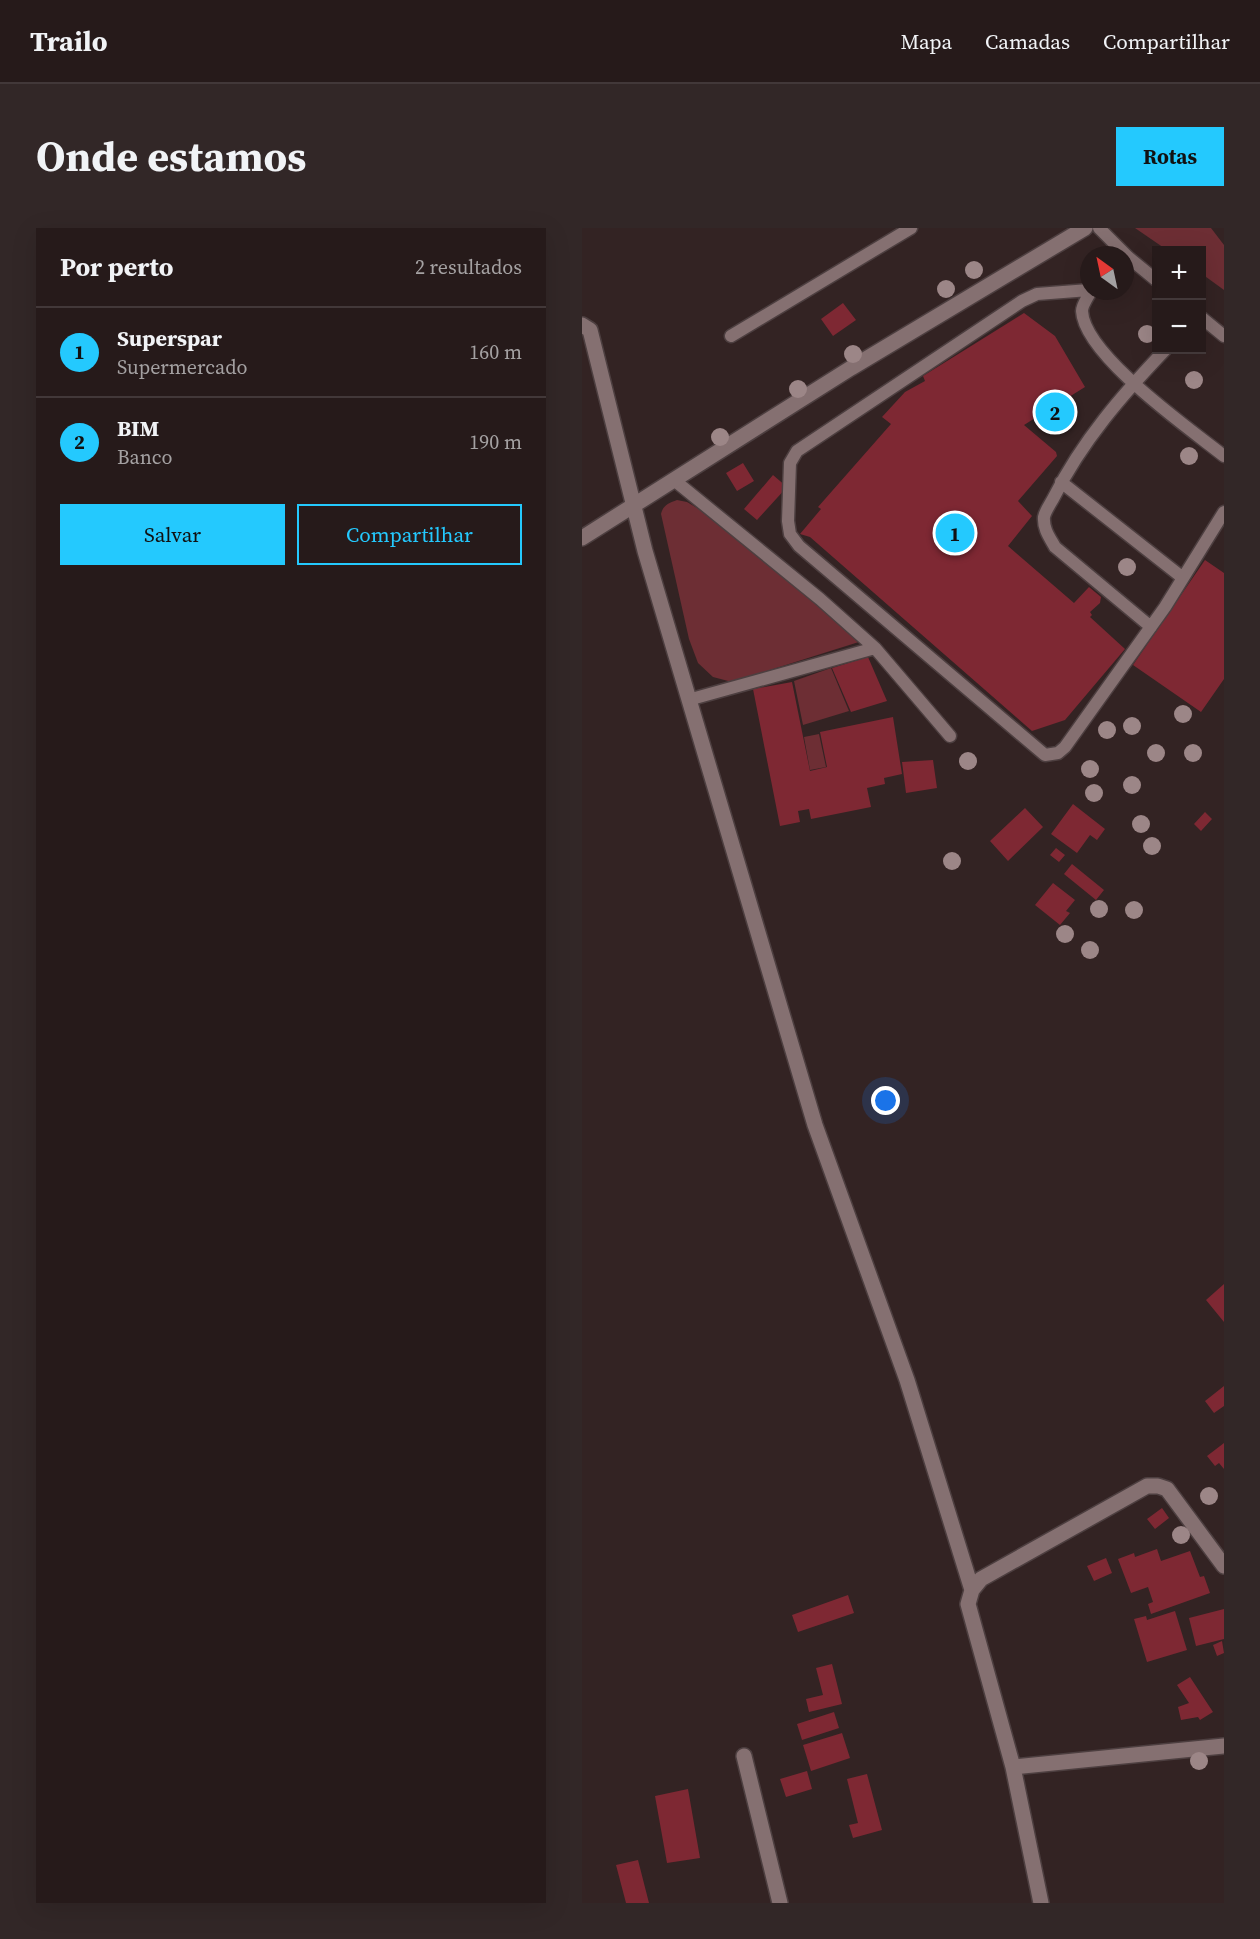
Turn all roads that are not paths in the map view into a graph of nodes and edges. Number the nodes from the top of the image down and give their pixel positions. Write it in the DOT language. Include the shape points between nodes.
graph roads {
  1 [pos="910,228"];
  2 [pos="1085,228"];
  3 [pos="1099,228"];
  4 [pos="1115,246"];
  5 [pos="1134,264"];
  6 [pos="1152,277"];
  7 [pos="1080,291"];
  8 [pos="1086,300"];
  9 [pos="1206,321"];
  10 [pos="582,325"];
  11 [pos="731,336"];
  12 [pos="1224,336"];
  13 [pos="1161,354"];
  14 [pos="1133,383"];
  15 [pos="1224,456"];
  16 [pos="674,480"];
  17 [pos="1062,482"];
  18 [pos="633,506"];
  19 [pos="1224,512"];
  20 [pos="582,538"];
  21 [pos="1183,578"];
  22 [pos="1151,627"];
  23 [pos="875,648"];
  24 [pos="688,700"];
  25 [pos="950,736"];
  26 [pos="1224,1566"];
  27 [pos="972,1590"];
  28 [pos="1224,1746"];
  29 [pos="744,1756"];
  30 [pos="1013,1767"];
  31 [pos="780,1903"];
  32 [pos="1041,1903"];
  1 -- 11 [label="lane"];
  2 -- 16 [label="street"];
  3 -- 4 [label="lane"];
  5 -- 6 [label="lane"];
  7 -- 22 [label="lane" via="1037,294 1022,301 797,451 790,463 790,534 799,546 1045,755 1065,747"];
  8 -- 14 [label="lane" via="1082,308 1084,323 1112,364"];
  9 -- 12 [label="lane"];
  10 -- 18 [label="street" via="590,330"];
  13 -- 14 [label="lane"];
  14 -- 15 [label="lane"];
  14 -- 17 [label="lane" via="1083,447"];
  16 -- 18 [label="street"];
  16 -- 23 [label="lane"];
  17 -- 21 [label="lane"];
  17 -- 22 [label="lane" via="1044,517 1055,547"];
  18 -- 20 [label="street"];
  18 -- 24 [label="street"];
  19 -- 21 [label="lane"];
  21 -- 22 [label="lane"];
  23 -- 24 [label="lane"];
  23 -- 25 [label="lane"];
  24 -- 27 [label="street" via="815,1125 907,1380"];
  26 -- 27 [label="street" via="1167,1489 1147,1486 981,1579"];
  27 -- 30 [label="street" via="968,1604"];
  28 -- 30 [label="street"];
  29 -- 31 [label="street"];
  30 -- 32 [label="street"];
}
